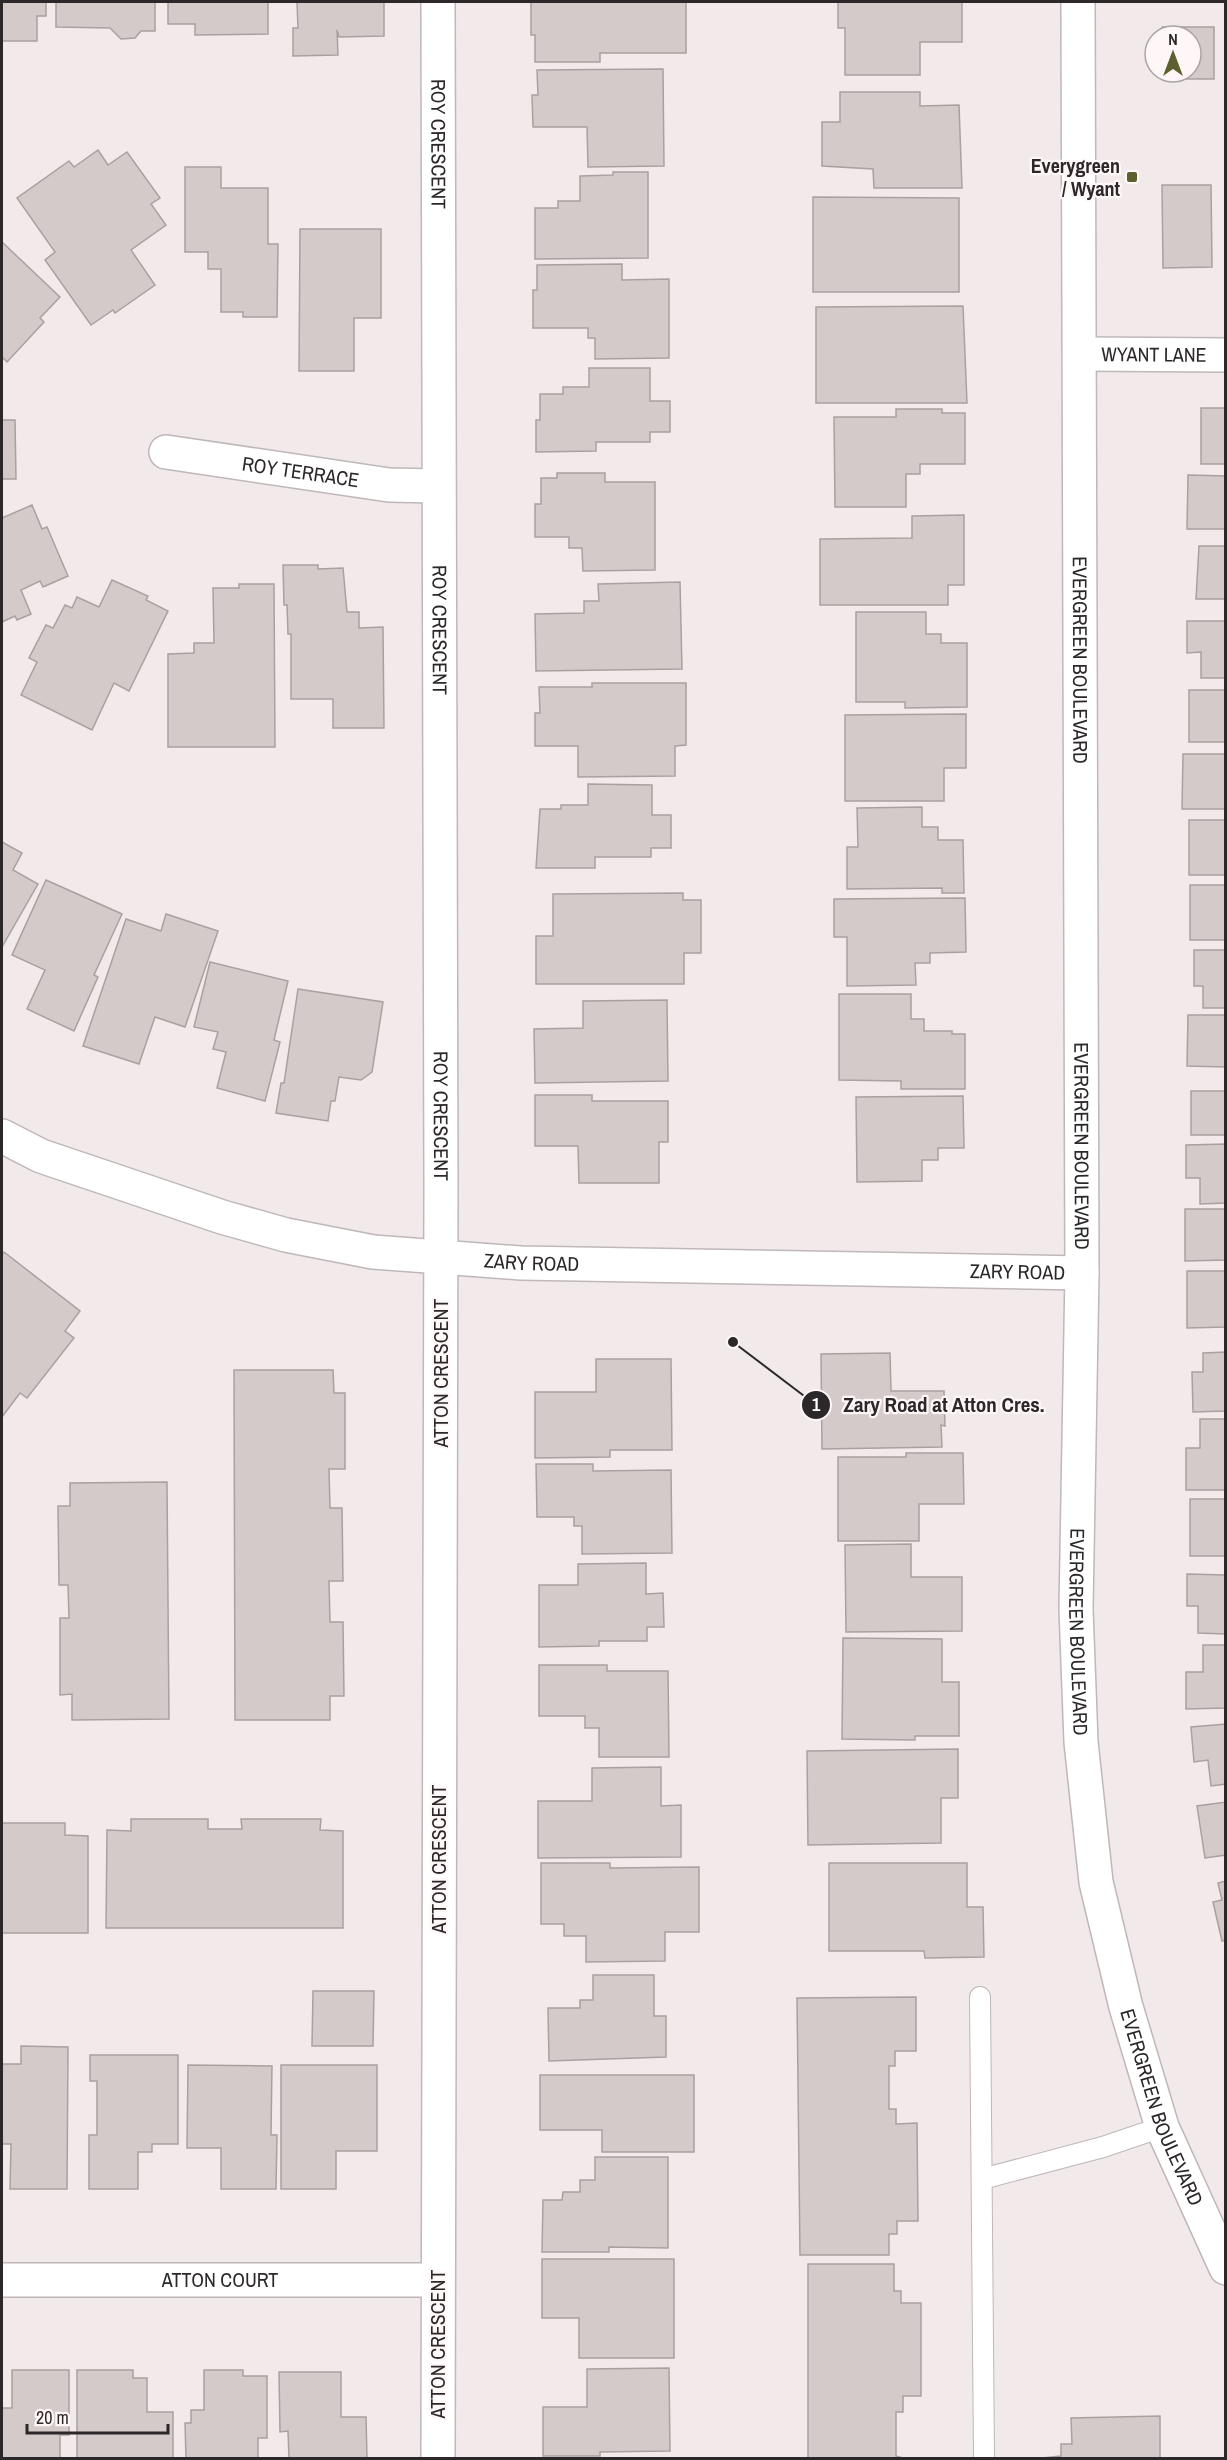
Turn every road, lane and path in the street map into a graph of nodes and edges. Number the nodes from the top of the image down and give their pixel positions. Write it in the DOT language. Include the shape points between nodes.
graph roads {
  1 [pos="438,2"];
  2 [pos="1078,2"];
  3 [pos="1080,354"];
  4 [pos="1226,355"];
  5 [pos="166,452"];
  6 [pos="437,486"];
  7 [pos="2,1136"];
  8 [pos="441,1258"];
  9 [pos="1082,1274"];
  10 [pos="980,1997"];
  11 [pos="1162,2127"];
  12 [pos="982,2179"];
  13 [pos="1226,2268"];
  14 [pos="2,2280"];
  15 [pos="438,2280"];
  16 [pos="438,2458"];
  17 [pos="984,2458"];
  1 -- 6 [label="street, ROY CRESCENT"];
  2 -- 3 [label="street, EVERGREEN BOULEVARD"];
  3 -- 4 [label="street, WYANT LANE"];
  3 -- 9 [label="street, EVERGREEN BOULEVARD"];
  5 -- 6 [label="street, ROY TERRACE" via="389,485"];
  6 -- 8 [label="street, ROY CRESCENT"];
  7 -- 8 [label="street, ZARY ROAD" via="41,1156 115,1182 286,1235 373,1252"];
  8 -- 9 [label="street, ZARY ROAD"];
  8 -- 15 [label="street, ATTON CRESCENT"];
  9 -- 11 [label="street, EVERGREEN BOULEVARD" via="1076,1609 1081,1742 1096,1882 1126,2007"];
  10 -- 12 [label="lane"];
  11 -- 12 [label="lane"];
  11 -- 13 [label="street, EVERGREEN BOULEVARD"];
  12 -- 17 [label="lane"];
  14 -- 15 [label="street, ATTON COURT"];
  15 -- 16 [label="street, ATTON CRESCENT"];
}
